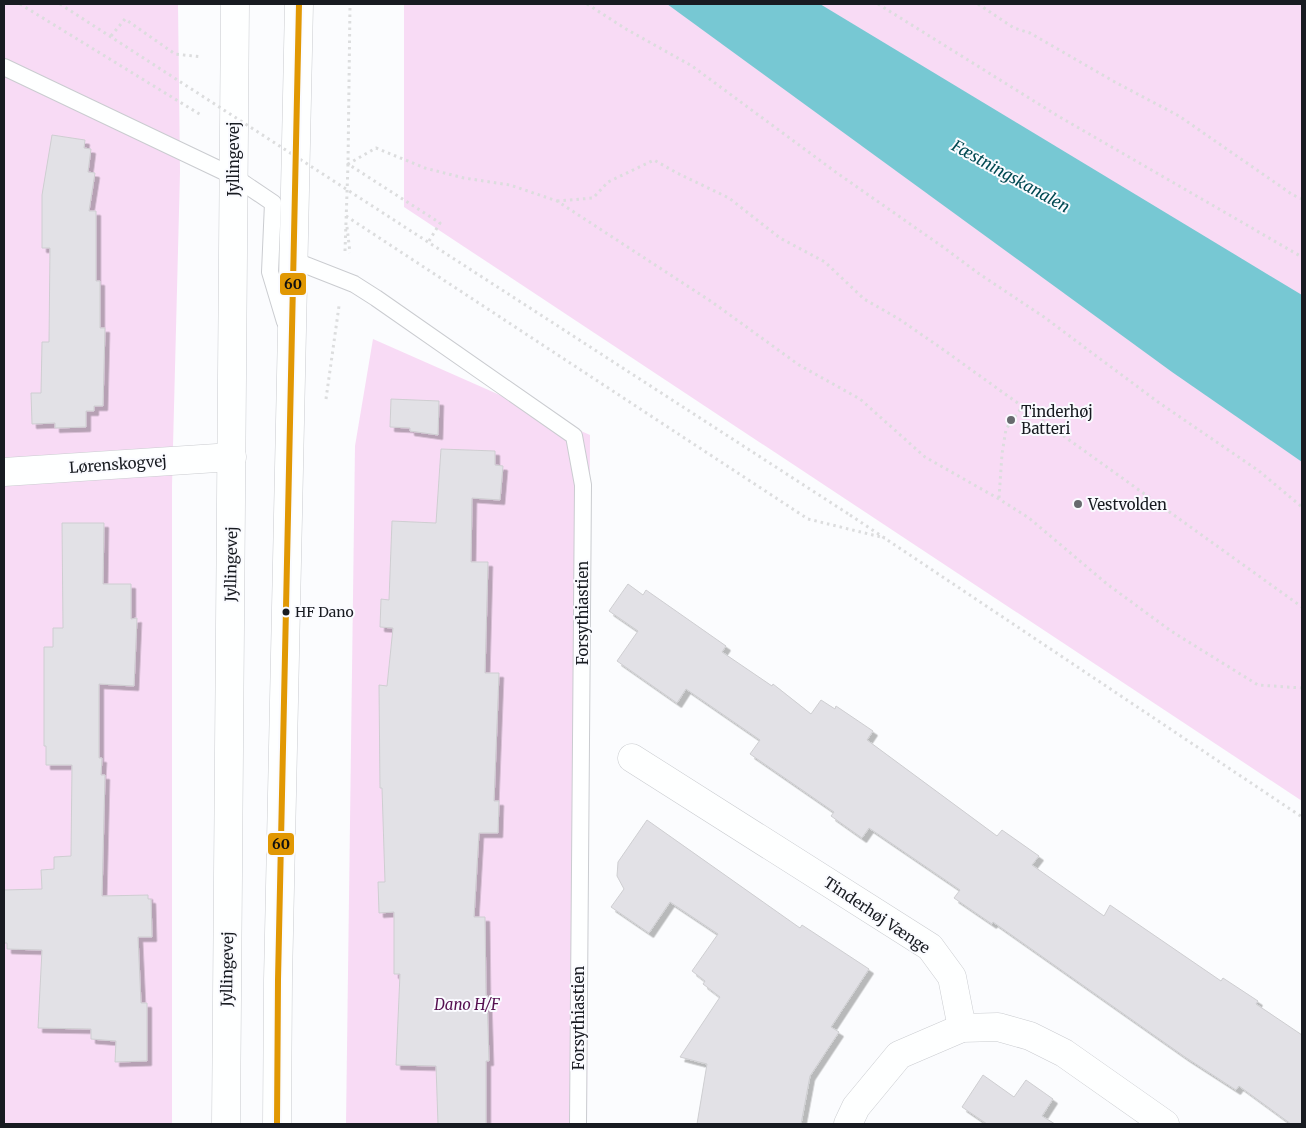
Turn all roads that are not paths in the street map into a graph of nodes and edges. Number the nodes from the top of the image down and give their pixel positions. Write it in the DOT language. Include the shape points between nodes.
graph roads {
  1 [pos="235,4"];
  2 [pos="299,4"];
  3 [pos="4,67"];
  4 [pos="233,176"];
  5 [pos="294,260"];
  6 [pos="292,346"];
  7 [pos="232,457"];
  8 [pos="4,472"];
  9 [pos="632,758"];
  10 [pos="962,1028"];
  11 [pos="226,1124"];
  12 [pos="277,1124"];
  13 [pos="578,1124"];
  14 [pos="848,1124"];
  15 [pos="1164,1124"];
  1 -- 4 [label="street, Jyllingevej"];
  2 -- 5 [label="street"];
  3 -- 4 [label="lane"];
  4 -- 6 [label="lane" via="273,203 270,272"];
  4 -- 7 [label="street, Jyllingevej"];
  5 -- 6 [label="street"];
  5 -- 13 [label="lane, Forsythiastien" via="376,298 574,436 583,485"];
  6 -- 12 [label="street"];
  7 -- 8 [label="street, Lørenskogvej"];
  7 -- 11 [label="street, Jyllingevej"];
  9 -- 10 [label="street, Tinderhøj Vænge" via="930,947 952,977"];
  10 -- 14 [label="street" via="899,1055 856,1107"];
  10 -- 15 [label="street" via="998,1027 1030,1036 1064,1053"];
}
